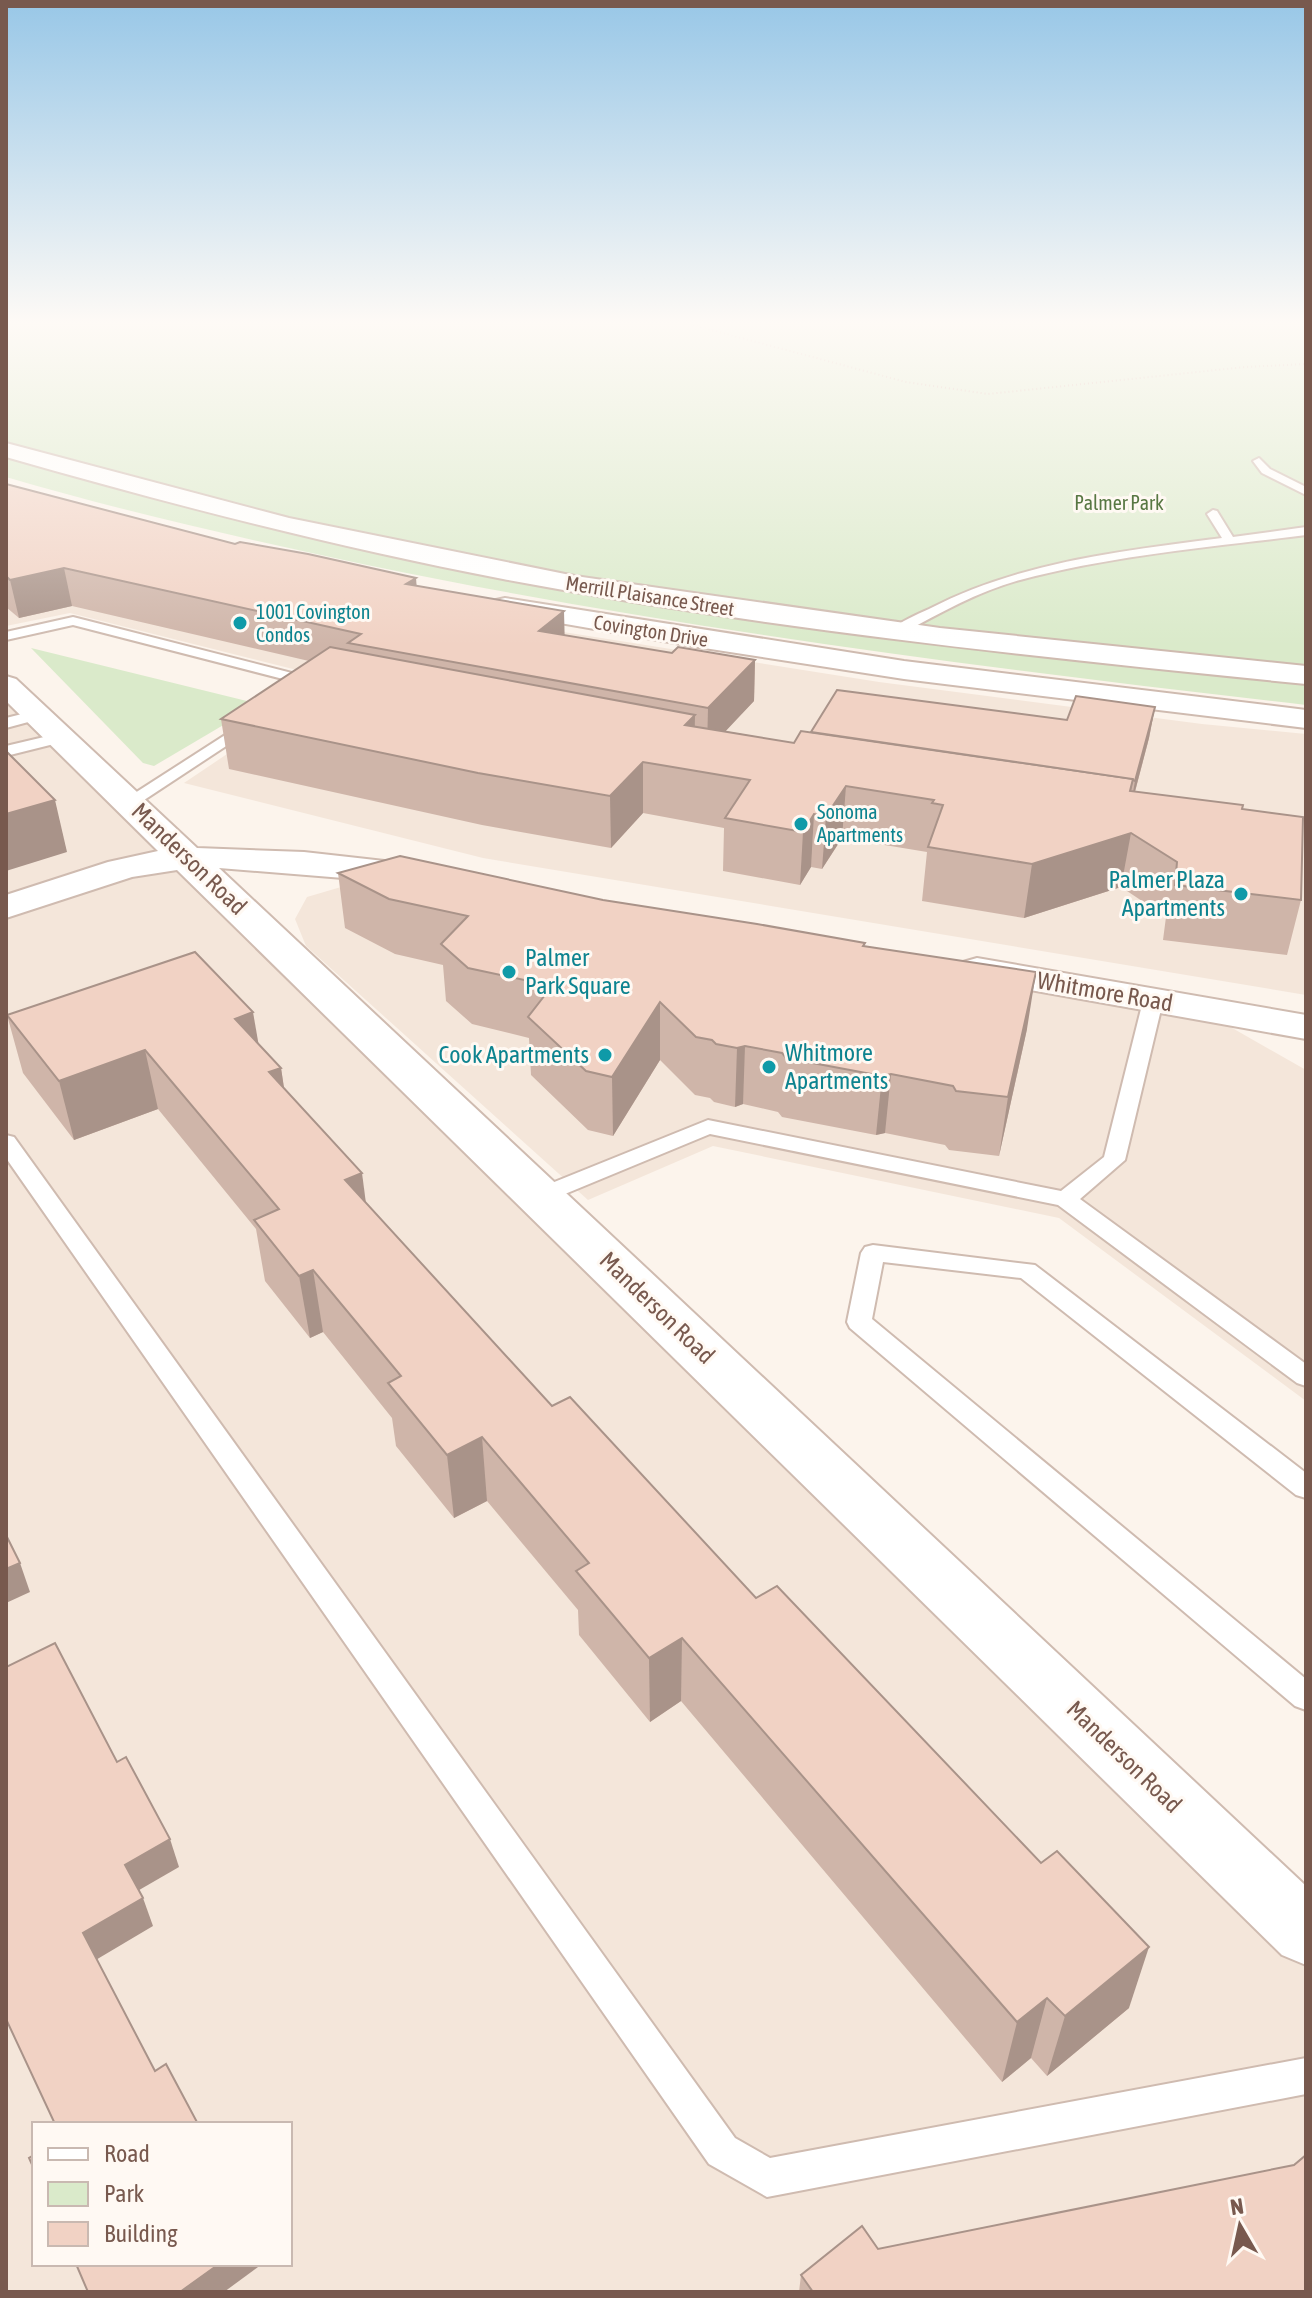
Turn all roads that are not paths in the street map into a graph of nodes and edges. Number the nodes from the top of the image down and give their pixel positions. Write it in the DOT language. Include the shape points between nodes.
graph roads {
  1 [pos="6,450"];
  2 [pos="1259,461"];
  3 [pos="1306,492"];
  4 [pos="1213,514"];
  5 [pos="1306,531"];
  6 [pos="1229,540"];
  7 [pos="481,601"];
  8 [pos="898,630"];
  9 [pos="6,636"];
  10 [pos="1306,675"];
  11 [pos="289,700"];
  12 [pos="28,715"];
  13 [pos="263,716"];
  14 [pos="1306,719"];
  15 [pos="6,751"];
  16 [pos="129,802"];
  17 [pos="189,858"];
  18 [pos="457,878"];
  19 [pos="6,907"];
  20 [pos="947,966"];
  21 [pos="1153,1001"];
  22 [pos="1288,1025"];
  23 [pos="1306,1043"];
  24 [pos="6,1142"];
  25 [pos="540,1196"];
  26 [pos="1065,1199"];
  27 [pos="1306,1377"];
  28 [pos="1306,1488"];
  29 [pos="1306,1697"];
  30 [pos="1306,1932"];
  31 [pos="1306,2076"];
  1 -- 8 [label="street, Merrill Plaisance Street" via="153,493 456,562 680,601"];
  2 -- 3 [label="lane" via="1266,471"];
  4 -- 6 [label="lane"];
  5 -- 6 [label="lane"];
  6 -- 8 [label="lane" via="1015,577"];
  7 -- 14 [label="street, Covington Drive" via="847,662"];
  8 -- 10 [label="street, Merrill Plaisance Street"];
  9 -- 11 [label="lane" via="73,621 322,685"];
  12 -- 15 [label="lane"];
  12 -- 16 [label="street, Manderson Road"];
  13 -- 16 [label="lane"];
  16 -- 17 [label="street, Manderson Road"];
  17 -- 18 [label="street"];
  17 -- 19 [label="street" via="138,866"];
  17 -- 25 [label="street, Manderson Road"];
  20 -- 21 [label="street, Whitmore Road"];
  21 -- 22 [label="street, Whitmore Road"];
  21 -- 26 [label="lane" via="1114,1160"];
  22 -- 23 [label="street, Whitmore Road"];
  24 -- 31 [label="lane" via="722,2151 767,2178"];
  25 -- 26 [label="lane" via="708,1127"];
  25 -- 30 [label="street, Manderson Road"];
  26 -- 27 [label="lane"];
  28 -- 29 [label="lane" via="1027,1271 873,1253 859,1322"];
}
